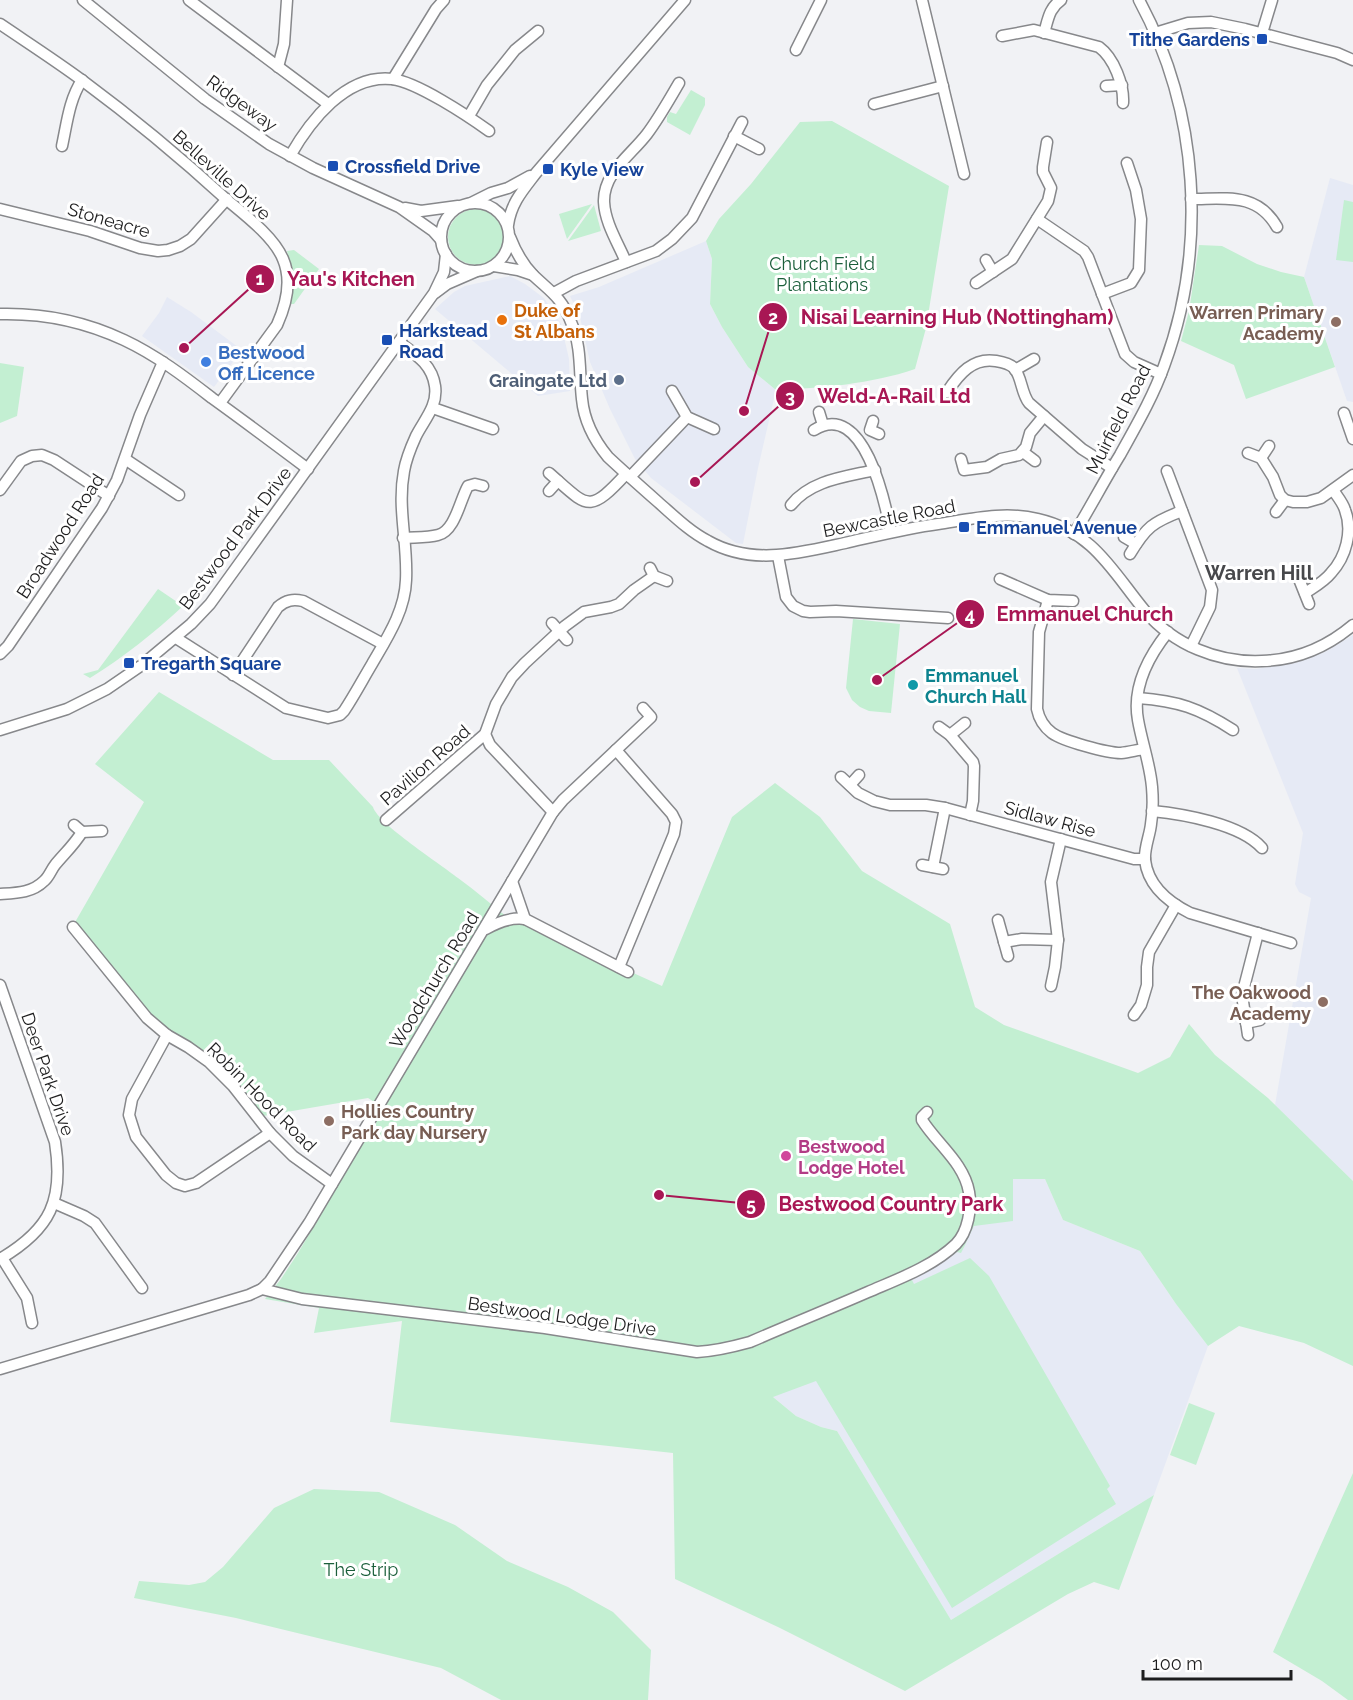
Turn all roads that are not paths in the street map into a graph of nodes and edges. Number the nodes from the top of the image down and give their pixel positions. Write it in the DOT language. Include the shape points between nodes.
graph roads {
  1 [pos="83,0"];
  2 [pos="189,0"];
  3 [pos="287,0"];
  4 [pos="428,0"];
  5 [pos="444,0"];
  6 [pos="685,0"];
  7 [pos="821,0"];
  8 [pos="922,0"];
  9 [pos="1061,0"];
  10 [pos="1139,0"];
  11 [pos="1272,0"];
  12 [pos="435,9"];
  13 [pos="0,24"];
  14 [pos="538,31"];
  15 [pos="1044,33"];
  16 [pos="1155,33"];
  17 [pos="1262,33"];
  18 [pos="1002,36"];
  19 [pos="795,50"];
  20 [pos="1353,60"];
  21 [pos="278,67"];
  22 [pos="393,79"];
  23 [pos="82,80"];
  24 [pos="679,83"];
  25 [pos="1122,85"];
  26 [pos="943,86"];
  27 [pos="1106,86"];
  28 [pos="1123,103"];
  29 [pos="328,104"];
  30 [pos="874,104"];
  31 [pos="469,116"];
  32 [pos="742,122"];
  33 [pos="489,131"];
  34 [pos="734,136"];
  35 [pos="1047,142"];
  36 [pos="62,146"];
  37 [pos="759,149"];
  38 [pos="290,156"];
  39 [pos="1045,156"];
  40 [pos="1057,158"];
  41 [pos="974,159"];
  42 [pos="961,162"];
  43 [pos="1127,163"];
  44 [pos="536,173"];
  45 [pos="964,174"];
  46 [pos="1145,175"];
  47 [pos="1133,178"];
  48 [pos="227,199"];
  49 [pos="1191,199"];
  50 [pos="466,204"];
  51 [pos="399,207"];
  52 [pos="0,209"];
  53 [pos="1281,210"];
  54 [pos="1038,219"];
  55 [pos="508,225"];
  56 [pos="510,237"];
  57 [pos="441,240"];
  58 [pos="446,254"];
  59 [pos="986,260"];
  60 [pos="626,262"];
  61 [pos="494,266"];
  62 [pos="477,271"];
  63 [pos="993,272"];
  64 [pos="533,275"];
  65 [pos="976,283"];
  66 [pos="434,293"];
  67 [pos="554,293"];
  68 [pos="1102,294"];
  69 [pos="0,314"];
  70 [pos="399,342"];
  71 [pos="1034,359"];
  72 [pos="163,362"];
  73 [pos="951,365"];
  74 [pos="1015,370"];
  75 [pos="961,373"];
  76 [pos="1161,374"];
  77 [pos="672,391"];
  78 [pos="947,392"];
  79 [pos="220,403"];
  80 [pos="433,408"];
  81 [pos="819,412"];
  82 [pos="1344,413"];
  83 [pos="1044,416"];
  84 [pos="687,417"];
  85 [pos="1351,424"];
  86 [pos="874,428"];
  87 [pos="493,429"];
  88 [pos="714,429"];
  89 [pos="1353,439"];
  90 [pos="858,441"];
  91 [pos="1269,446"];
  92 [pos="1023,452"];
  93 [pos="1248,453"];
  94 [pos="1261,458"];
  95 [pos="125,459"];
  96 [pos="961,459"];
  97 [pos="1035,461"];
  98 [pos="1112,468"];
  99 [pos="308,469"];
  100 [pos="875,470"];
  101 [pos="1167,471"];
  102 [pos="549,473"];
  103 [pos="1353,475"];
  104 [pos="628,476"];
  105 [pos="176,479"];
  106 [pos="558,481"];
  107 [pos="483,486"];
  108 [pos="0,490"];
  109 [pos="1333,490"];
  110 [pos="549,491"];
  111 [pos="109,496"];
  112 [pos="793,497"];
  113 [pos="1285,500"];
  114 [pos="1182,511"];
  115 [pos="1276,512"];
  116 [pos="891,532"];
  117 [pos="1074,534"];
  118 [pos="1124,537"];
  119 [pos="403,538"];
  120 [pos="778,556"];
  121 [pos="1017,573"];
  122 [pos="1000,579"];
  123 [pos="1299,579"];
  124 [pos="667,581"];
  125 [pos="1012,584"];
  126 [pos="1048,600"];
  127 [pos="1073,602"];
  128 [pos="938,605"];
  129 [pos="937,617"];
  130 [pos="948,618"];
  131 [pos="1353,625"];
  132 [pos="555,627"];
  133 [pos="1168,632"];
  134 [pos="176,638"];
  135 [pos="567,640"];
  136 [pos="383,644"];
  137 [pos="1191,646"];
  138 [pos="0,654"];
  139 [pos="233,675"];
  140 [pos="1138,698"];
  141 [pos="643,708"];
  142 [pos="965,723"];
  143 [pos="1221,723"];
  144 [pos="939,727"];
  145 [pos="0,730"];
  146 [pos="1233,730"];
  147 [pos="485,734"];
  148 [pos="1214,734"];
  149 [pos="950,735"];
  150 [pos="1144,749"];
  151 [pos="616,750"];
  152 [pos="859,775"];
  153 [pos="841,777"];
  154 [pos="850,785"];
  155 [pos="945,808"];
  156 [pos="1152,811"];
  157 [pos="553,812"];
  158 [pos="970,815"];
  159 [pos="386,820"];
  160 [pos="102,831"];
  161 [pos="1061,839"];
  162 [pos="1262,848"];
  163 [pos="1145,859"];
  164 [pos="922,865"];
  165 [pos="512,881"];
  166 [pos="0,894"];
  167 [pos="1176,905"];
  168 [pos="525,919"];
  169 [pos="998,920"];
  170 [pos="73,927"];
  171 [pos="482,931"];
  172 [pos="1258,933"];
  173 [pos="1058,940"];
  174 [pos="1004,942"];
  175 [pos="1291,943"];
  176 [pos="1008,956"];
  177 [pos="1066,977"];
  178 [pos="0,985"];
  179 [pos="3,1005"];
  180 [pos="1141,1005"];
  181 [pos="1152,1011"];
  182 [pos="1134,1015"];
  183 [pos="1260,1020"];
  184 [pos="1246,1023"];
  185 [pos="167,1035"];
  186 [pos="1248,1035"];
  187 [pos="927,1112"];
  188 [pos="270,1133"];
  189 [pos="332,1184"];
  190 [pos="54,1203"];
  191 [pos="1,1258"];
  192 [pos="142,1288"];
  193 [pos="262,1289"];
  194 [pos="32,1323"];
  195 [pos="0,1369"];
  1 -- 38 [label="street, Ridgeway" via="205,99"];
  2 -- 21 [label="street"];
  3 -- 21 [label="street"];
  4 -- 12 [label="street"];
  5 -- 12 [label="street"];
  6 -- 44 [label="street"];
  7 -- 19 [label="street"];
  8 -- 26 [label="street"];
  9 -- 15 [label="street" via="1049,13"];
  10 -- 16 [label="street, Muirfield Road"];
  11 -- 17 [label="street"];
  12 -- 22 [label="street"];
  13 -- 23 [label="street, Belleville Drive"];
  14 -- 31 [label="street" via="515,50"];
  15 -- 18 [label="street" via="1034,30"];
  15 -- 25 [label="street" via="1102,49"];
  16 -- 17 [label="street" via="1200,22"];
  16 -- 49 [label="street, Muirfield Road" via="1182,116"];
  17 -- 20 [label="street"];
  21 -- 29 [label="street"];
  22 -- 29 [label="street" via="372,80"];
  22 -- 31 [label="street"];
  23 -- 36 [label="street" via="59,133"];
  23 -- 48 [label="street, Belleville Drive"];
  24 -- 60 [label="street" via="646,135 607,183 606,218"];
  25 -- 27 [label="street"];
  25 -- 28 [label="street"];
  26 -- 30 [label="street"];
  26 -- 42 [label="street"];
  29 -- 38 [label="street"];
  31 -- 33 [label="street"];
  32 -- 34 [label="street"];
  34 -- 37 [label="street"];
  34 -- 60 [label="street" via="683,229 656,251"];
  35 -- 39 [label="street"];
  38 -- 51 [label="street, Ridgeway"];
  39 -- 40 [label="street"];
  39 -- 54 [label="street" via="1043,172 1051,194"];
  41 -- 42 [label="street"];
  42 -- 45 [label="street"];
  43 -- 47 [label="street"];
  44 -- 50 [label="street"];
  44 -- 55 [label="street" via="515,199"];
  46 -- 47 [label="street"];
  47 -- 68 [label="street" via="1142,219 1139,270 1131,283"];
  48 -- 52 [label="street, Stoneacre" via="190,239 180,246 158,251"];
  48 -- 79 [label="street, Belleville Drive" via="278,250 287,287 277,325"];
  49 -- 53 [label="street" via="1242,200 1259,207 1274,223"];
  49 -- 76 [label="street, Muirfield Road" via="1184,297"];
  50 -- 51 [label="street, Ridgeway" via="422,211"];
  50 -- 55 [label="street" via="489,205"];
  50 -- 57 [label="street" via="454,210 444,223"];
  51 -- 57 [label="street, Ridgeway"];
  54 -- 63 [label="street" via="1012,259"];
  54 -- 68 [label="street" via="1083,251"];
  55 -- 56 [label="street"];
  56 -- 61 [label="street" via="505,254"];
  56 -- 64 [label="street, Bewcastle Road"];
  57 -- 58 [label="street"];
  58 -- 62 [label="street" via="459,267"];
  58 -- 66 [label="street, Bestwood Park Drive" via="444,272"];
  59 -- 63 [label="street"];
  60 -- 67 [label="street"];
  61 -- 62 [label="street"];
  61 -- 64 [label="street, Bewcastle Road"];
  62 -- 66 [label="street, Bestwood Park Drive"];
  63 -- 65 [label="street"];
  64 -- 67 [label="street, Bewcastle Road"];
  66 -- 70 [label="street, Bestwood Park Drive"];
  67 -- 104 [label="street, Bewcastle Road" via="565,307 575,332 587,421 599,447"];
  68 -- 76 [label="street" via="1125,354"];
  69 -- 72 [label="street" via="51,317 90,327"];
  70 -- 80 [label="street" via="431,371 436,388"];
  70 -- 99 [label="street, Bestwood Park Drive"];
  71 -- 74 [label="street"];
  72 -- 79 [label="street"];
  72 -- 95 [label="street, Broadwood Road"];
  73 -- 75 [label="street"];
  74 -- 75 [label="street" via="989,360 975,363"];
  74 -- 83 [label="street" via="1024,397"];
  75 -- 78 [label="street"];
  76 -- 98 [label="street, Muirfield Road"];
  77 -- 84 [label="street"];
  79 -- 99 [label="street"];
  80 -- 87 [label="street"];
  80 -- 119 [label="street" via="404,469"];
  81 -- 90 [label="street" via="819,428 833,424"];
  82 -- 85 [label="street"];
  83 -- 92 [label="street" via="1030,433"];
  83 -- 98 [label="street" via="1082,449"];
  84 -- 88 [label="street"];
  84 -- 104 [label="street"];
  85 -- 89 [label="street"];
  86 -- 90 [label="street"];
  90 -- 100 [label="street"];
  91 -- 94 [label="street"];
  92 -- 96 [label="street" via="964,470"];
  92 -- 97 [label="street"];
  93 -- 94 [label="street"];
  94 -- 113 [label="street"];
  95 -- 105 [label="street" via="174,492"];
  95 -- 111 [label="street, Broadwood Road"];
  98 -- 117 [label="street, Muirfield Road"];
  99 -- 134 [label="street, Bestwood Park Drive" via="210,604"];
  100 -- 112 [label="street" via="823,483"];
  100 -- 116 [label="street"];
  101 -- 114 [label="street" via="1176,480"];
  102 -- 106 [label="street"];
  103 -- 109 [label="street"];
  104 -- 106 [label="street" via="593,502 579,499"];
  104 -- 120 [label="street, Bewcastle Road" via="684,525 710,542 748,554"];
  106 -- 110 [label="street"];
  107 -- 119 [label="street" via="468,486 445,532"];
  108 -- 111 [label="street" via="21,461 42,455"];
  109 -- 113 [label="street" via="1307,502"];
  109 -- 123 [label="street" via="1346,513 1347,541 1341,559 1307,598"];
  111 -- 138 [label="street, Broadwood Road"];
  113 -- 115 [label="street"];
  114 -- 118 [label="street" via="1157,521 1133,549"];
  114 -- 137 [label="street" via="1212,590 1210,606"];
  116 -- 117 [label="street, Bewcastle Road" via="964,520 1023,516"];
  116 -- 120 [label="street, Bewcastle Road"];
  117 -- 133 [label="street, Bewcastle Road" via="1106,560 1146,612"];
  119 -- 136 [label="street" via="405,591 396,621"];
  120 -- 129 [label="street" via="784,591 798,609"];
  121 -- 125 [label="street"];
  122 -- 125 [label="street"];
  124 -- 132 [label="street, Pavilion Road" via="652,572 619,604 584,612"];
  125 -- 126 [label="street"];
  126 -- 127 [label="street"];
  126 -- 150 [label="street" via="1038,632 1040,720 1056,735 1103,750 1119,753"];
  128 -- 129 [label="street"];
  129 -- 130 [label="street"];
  131 -- 137 [label="street, Bewcastle Road" via="1316,649 1281,660 1232,659"];
  132 -- 135 [label="street"];
  132 -- 147 [label="street, Pavilion Road" via="512,677"];
  133 -- 137 [label="street, Bewcastle Road"];
  133 -- 140 [label="street" via="1146,665"];
  134 -- 139 [label="street"];
  134 -- 145 [label="street, Bestwood Park Drive" via="130,674 86,700"];
  136 -- 139 [label="street" via="303,601 289,600 278,607"];
  136 -- 139 [label="street" via="344,711 334,718 286,708"];
  140 -- 143 [label="street" via="1187,706"];
  140 -- 150 [label="street" via="1137,719"];
  141 -- 151 [label="street, Woodchurch Road" via="651,717"];
  142 -- 149 [label="street"];
  143 -- 146 [label="street"];
  143 -- 148 [label="street"];
  144 -- 149 [label="street"];
  147 -- 157 [label="street, Pavilion Road" via="490,745"];
  147 -- 159 [label="street, Pavilion Road"];
  149 -- 158 [label="street" via="973,762"];
  150 -- 156 [label="street" via="1152,786"];
  151 -- 157 [label="street, Woodchurch Road"];
  151 -- 168 [label="street" via="672,814 676,826 623,969"];
  152 -- 154 [label="street"];
  153 -- 154 [label="street, Sidlaw Rise"];
  154 -- 155 [label="street, Sidlaw Rise" via="882,803"];
  155 -- 158 [label="street, Sidlaw Rise"];
  155 -- 164 [label="street" via="938,868"];
  156 -- 162 [label="street" via="1258,835"];
  156 -- 163 [label="street"];
  157 -- 165 [label="street, Woodchurch Road"];
  158 -- 161 [label="street, Sidlaw Rise"];
  160 -- 166 [label="street" via="78,829 73,847 45,880 21,893"];
  161 -- 163 [label="street, Sidlaw Rise"];
  161 -- 173 [label="street" via="1051,882"];
  163 -- 167 [label="street" via="1158,890"];
  165 -- 168 [label="street"];
  165 -- 171 [label="street, Woodchurch Road"];
  167 -- 172 [label="street"];
  167 -- 180 [label="street" via="1149,952"];
  168 -- 171 [label="street" via="511,919"];
  169 -- 174 [label="street"];
  170 -- 185 [label="street, Robin Hood Road" via="134,1004"];
  171 -- 189 [label="street, Woodchurch Road"];
  172 -- 175 [label="street"];
  172 -- 184 [label="street" via="1242,995"];
  173 -- 174 [label="street"];
  173 -- 177 [label="street" via="1052,980"];
  174 -- 176 [label="street"];
  178 -- 179 [label="street, Deer Park Drive"];
  179 -- 190 [label="street, Deer Park Drive" via="55,1142 58,1185"];
  180 -- 181 [label="street"];
  180 -- 182 [label="street"];
  183 -- 184 [label="street"];
  184 -- 186 [label="street"];
  185 -- 188 [label="street, Robin Hood Road" via="209,1062"];
  185 -- 188 [label="street" via="132,1100 129,1115 136,1137 166,1175 185,1186 196,1183"];
  187 -- 193 [label="street, Bestwood Lodge Drive" via="922,1120 957,1164 969,1191 969,1216 956,1243 936,1260 895,1280 750,1342 721,1350 697,1352 545,1328 302,1299"];
  188 -- 189 [label="street, Robin Hood Road" via="293,1156"];
  189 -- 193 [label="street, Woodchurch Road"];
  190 -- 191 [label="street, Deer Park Drive" via="42,1226 25,1244"];
  190 -- 192 [label="street" via="95,1223 130,1262"];
  191 -- 194 [label="street" via="27,1298"];
  193 -- 195 [label="street"];
}
